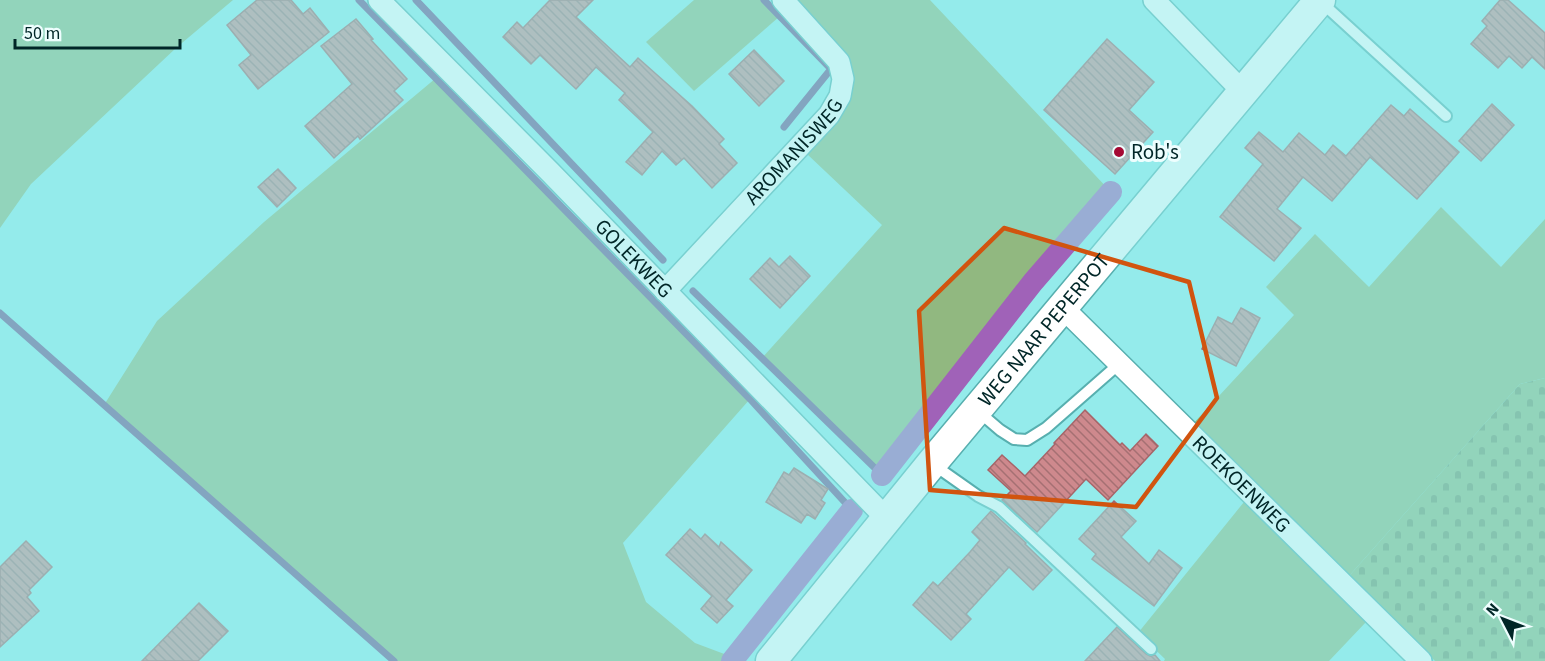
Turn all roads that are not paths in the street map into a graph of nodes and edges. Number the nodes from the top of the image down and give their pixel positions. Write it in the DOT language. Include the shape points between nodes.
graph roads {
  1 [pos="379,0"];
  2 [pos="783,0"];
  3 [pos="1154,0"];
  4 [pos="1320,0"];
  5 [pos="1243,92"];
  6 [pos="1446,116"];
  7 [pos="665,291"];
  8 [pos="1062,307"];
  9 [pos="1119,364"];
  10 [pos="976,409"];
  11 [pos="932,463"];
  12 [pos="886,518"];
  13 [pos="1151,649"];
  14 [pos="771,661"];
  15 [pos="1421,661"];
  1 -- 7 [label="street, GOLEKWEG"];
  2 -- 7 [label="street, AROMANISWEG" via="839,62 843,79 840,96 830,115"];
  3 -- 5 [label="street"];
  4 -- 5 [label="street, WEG NAAR PEPERPOT"];
  4 -- 6 [label="lane"];
  5 -- 8 [label="street, WEG NAAR PEPERPOT"];
  7 -- 12 [label="street, GOLEKWEG"];
  8 -- 9 [label="street, ROEKOENWEG"];
  8 -- 10 [label="street, WEG NAAR PEPERPOT"];
  9 -- 10 [label="lane" via="1027,440 1014,439"];
  9 -- 15 [label="street, ROEKOENWEG"];
  10 -- 11 [label="street, WEG NAAR PEPERPOT"];
  11 -- 12 [label="street, WEG NAAR PEPERPOT"];
  11 -- 13 [label="lane" via="999,507"];
  12 -- 14 [label="street, WEG NAAR PEPERPOT"];
}
